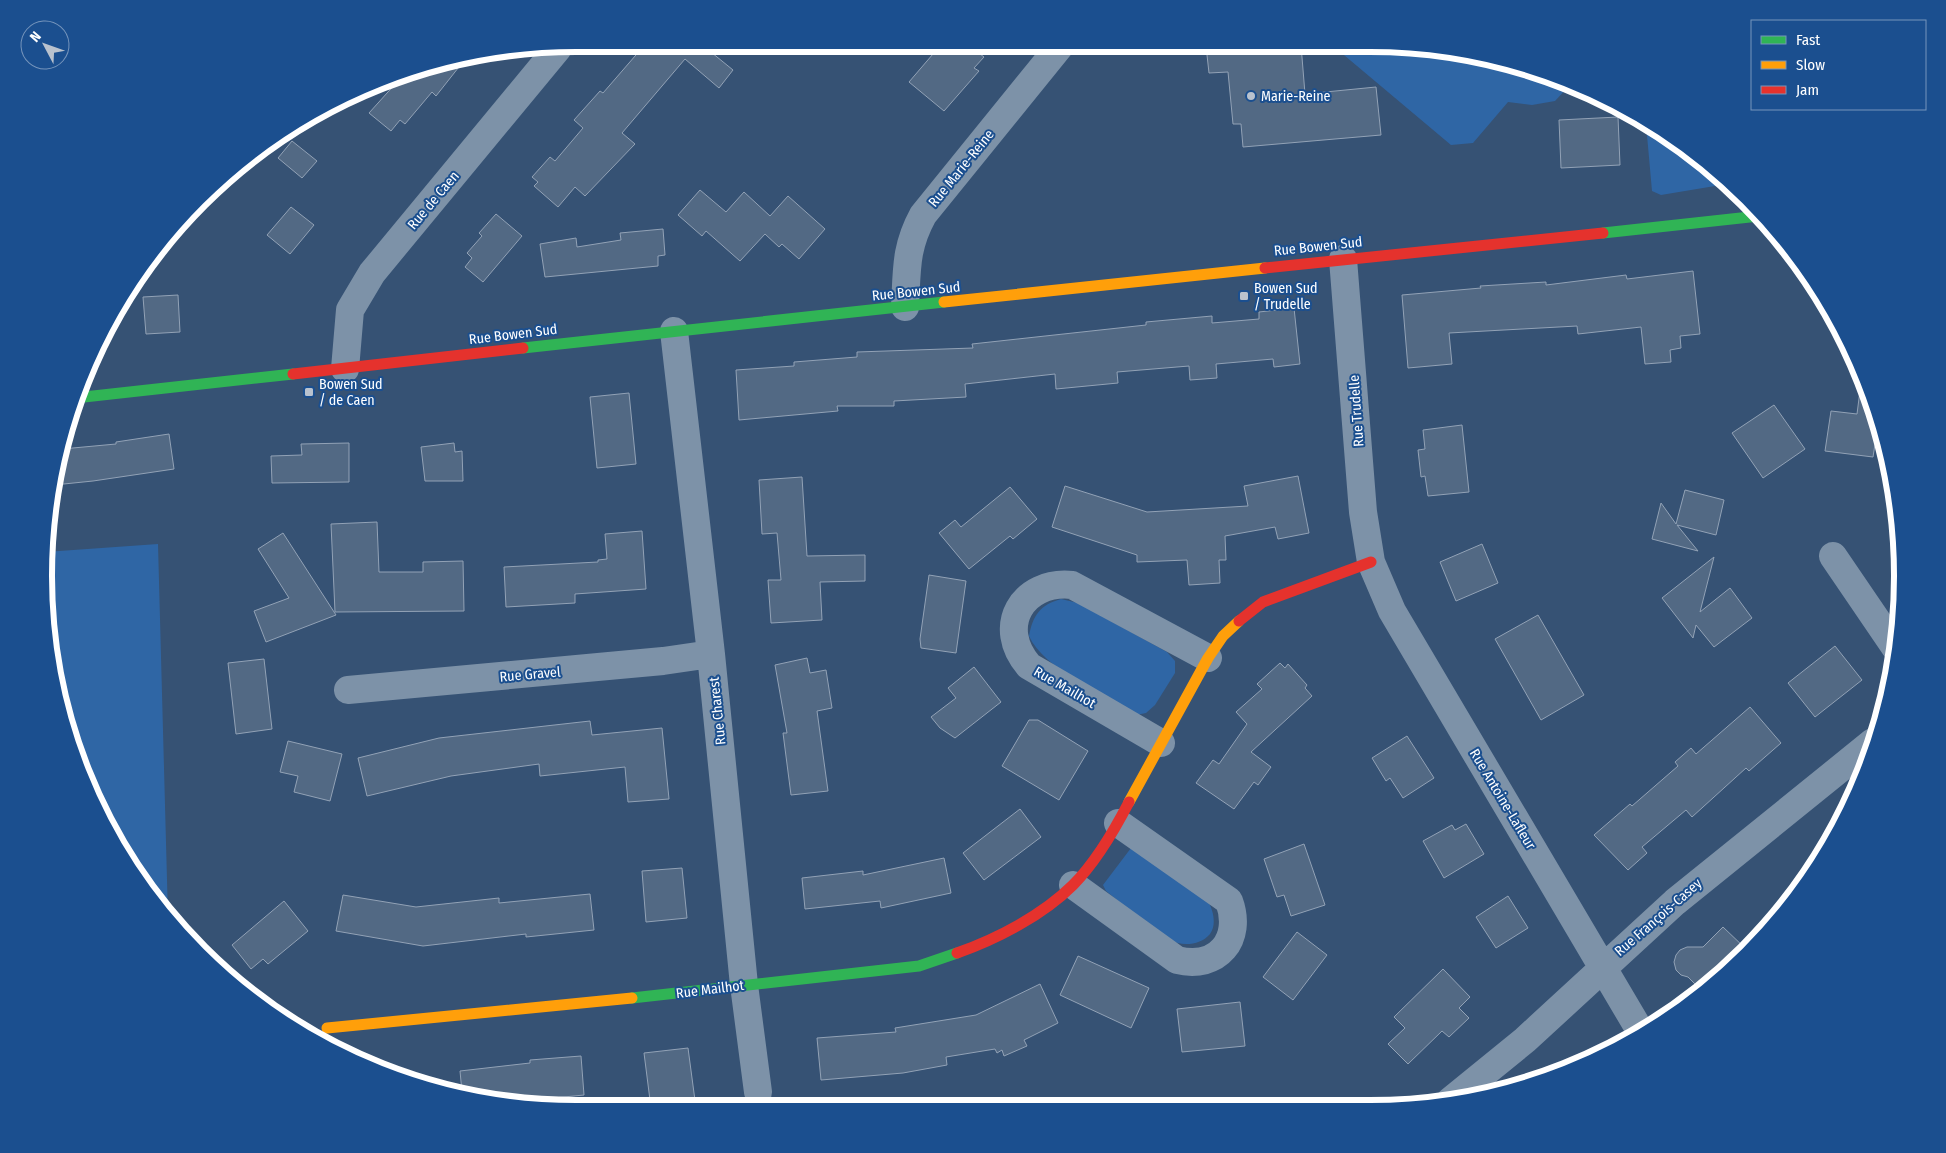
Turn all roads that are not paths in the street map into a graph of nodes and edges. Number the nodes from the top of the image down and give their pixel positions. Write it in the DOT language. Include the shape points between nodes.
graph roads {
  1 [pos="1055,52"];
  2 [pos="554,53"];
  3 [pos="1750,217"];
  4 [pos="1343,259"];
  5 [pos="905,307"];
  6 [pos="674,331"];
  7 [pos="345,369"];
  8 [pos="84,397"];
  9 [pos="1833,556"];
  10 [pos="1371,562"];
  11 [pos="1890,639"];
  12 [pos="711,654"];
  13 [pos="1208,658"];
  14 [pos="348,690"];
  15 [pos="1161,743"];
  16 [pos="1865,749"];
  17 [pos="1118,823"];
  18 [pos="1073,885"];
  19 [pos="1603,967"];
  20 [pos="744,985"];
  21 [pos="1637,1026"];
  22 [pos="326,1028"];
  23 [pos="758,1092"];
  24 [pos="1460,1092"];
  1 -- 5 [label="street, Rue Marie-Reine" via="923,215 908,251"];
  2 -- 7 [label="street, Rue de Caen" via="358,294 350,310"];
  3 -- 4 [label="street, Rue Bowen Sud"];
  4 -- 5 [label="street, Rue Bowen Sud"];
  4 -- 10 [label="street, Rue Trudelle" via="1363,512"];
  5 -- 6 [label="street, Rue Bowen Sud"];
  6 -- 7 [label="street, Rue Bowen Sud"];
  6 -- 12 [label="street, Rue Charest"];
  7 -- 8 [label="street, Rue Bowen Sud"];
  9 -- 11 [label="street"];
  10 -- 13 [label="street, Rue Mailhot" via="1263,602 1223,636"];
  10 -- 19 [label="street, Rue Antoine-Lafleur" via="1392,611"];
  12 -- 14 [label="street, Rue Gravel" via="662,662"];
  12 -- 20 [label="street, Rue Charest"];
  13 -- 15 [label="street, Rue Mailhot"];
  13 -- 15 [label="street, Rue Mailhot" via="1072,585 1046,586 1034,592 1017,613 1013,636 1021,657 1029,666"];
  15 -- 17 [label="street, Rue Mailhot"];
  16 -- 19 [label="street, Rue François-Casey" via="1714,869"];
  17 -- 18 [label="street, Rue Mailhot"];
  17 -- 18 [label="street" via="1229,901 1234,914 1234,928 1226,946 1213,958 1201,962 1177,960"];
  18 -- 20 [label="street, Rue Mailhot" via="1046,907 1000,934 919,966"];
  19 -- 21 [label="street, Rue Antoine-Lafleur"];
  19 -- 24 [label="street, Rue François-Casey" via="1525,1040"];
  20 -- 22 [label="street, Rue Mailhot"];
  20 -- 23 [label="street, Rue Charest"];
}
